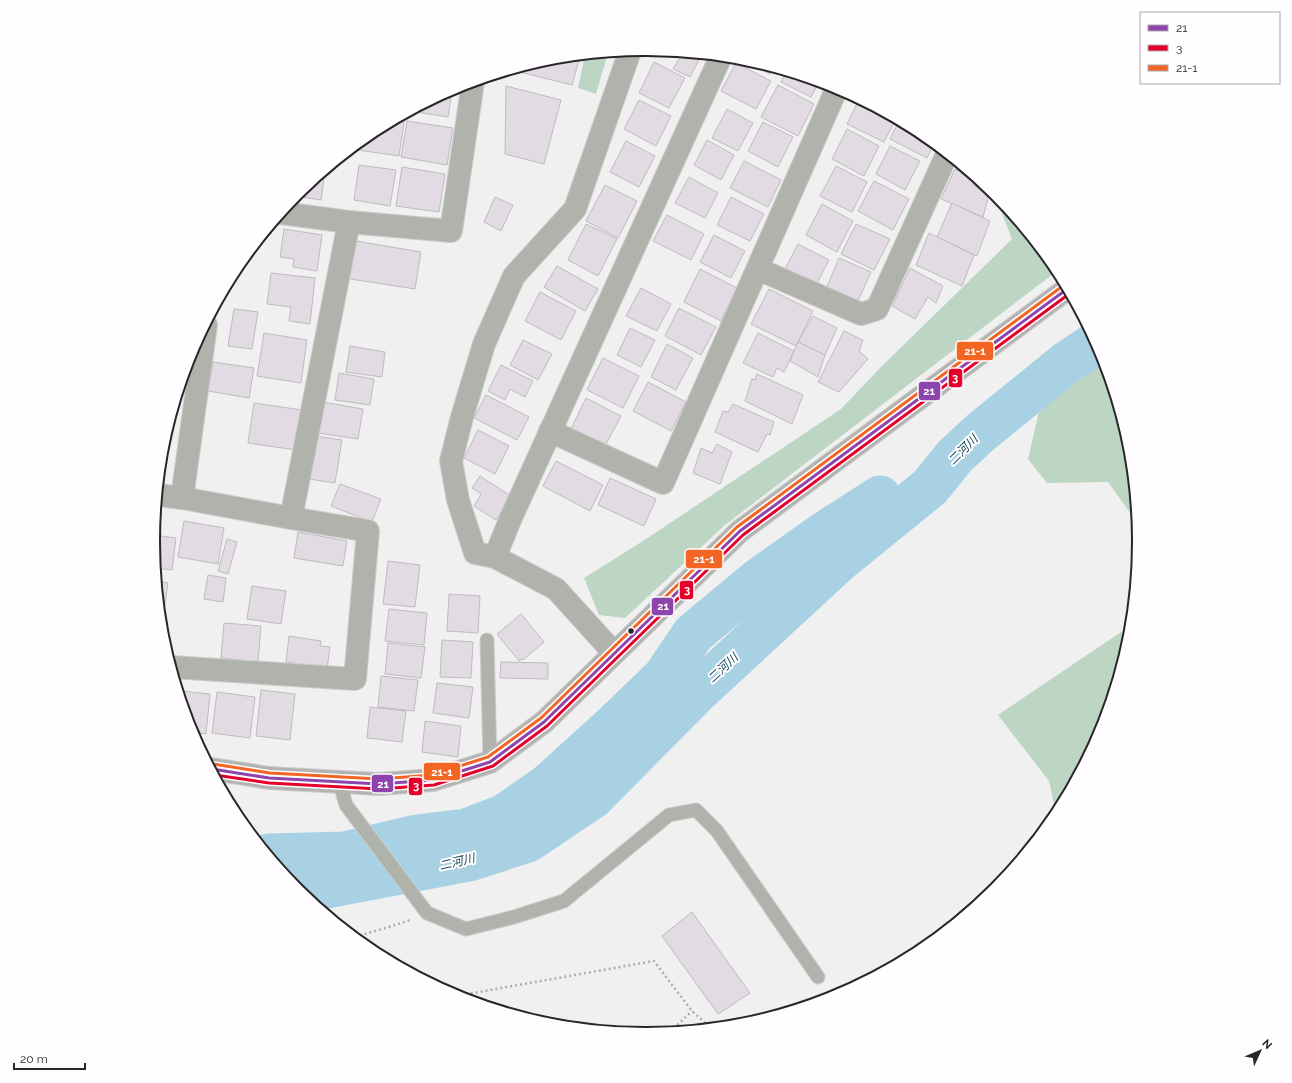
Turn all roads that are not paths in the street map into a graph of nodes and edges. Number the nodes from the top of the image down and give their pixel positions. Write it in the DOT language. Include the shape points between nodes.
graph roads {
  1 [pos="628,57"];
  2 [pos="718,61"];
  3 [pos="472,89"];
  4 [pos="834,94"];
  5 [pos="945,158"];
  6 [pos="288,214"];
  7 [pos="349,222"];
  8 [pos="758,269"];
  9 [pos="1062,293"];
  10 [pos="194,364"];
  11 [pos="550,431"];
  12 [pos="163,496"];
  13 [pos="182,498"];
  14 [pos="291,518"];
  15 [pos="495,557"];
  16 [pos="487,640"];
  17 [pos="614,652"];
  18 [pos="177,667"];
  19 [pos="490,762"];
  20 [pos="219,770"];
  21 [pos="339,782"];
  22 [pos="818,977"];
  1 -- 15 [label="street" via="575,209 514,276 484,344 462,417 451,461 458,500 476,553"];
  2 -- 11 [label="street"];
  3 -- 7 [label="street" via="451,231"];
  4 -- 8 [label="street"];
  5 -- 8 [label="street" via="877,309 861,314"];
  6 -- 7 [label="street"];
  7 -- 14 [label="street"];
  8 -- 11 [label="street" via="663,483"];
  9 -- 17 [label="main road" via="740,531"];
  10 -- 13 [label="street"];
  11 -- 15 [label="street"];
  12 -- 13 [label="street"];
  13 -- 14 [label="street"];
  14 -- 18 [label="street" via="368,531 355,679"];
  15 -- 17 [label="street" via="556,589"];
  16 -- 19 [label="lane"];
  17 -- 19 [label="main road" via="544,722"];
  19 -- 21 [label="main road" via="433,780 379,784"];
  20 -- 21 [label="main road" via="269,778"];
  21 -- 22 [label="lane" via="346,805 427,913 466,929 564,901 669,815 696,810 717,831"];
}
